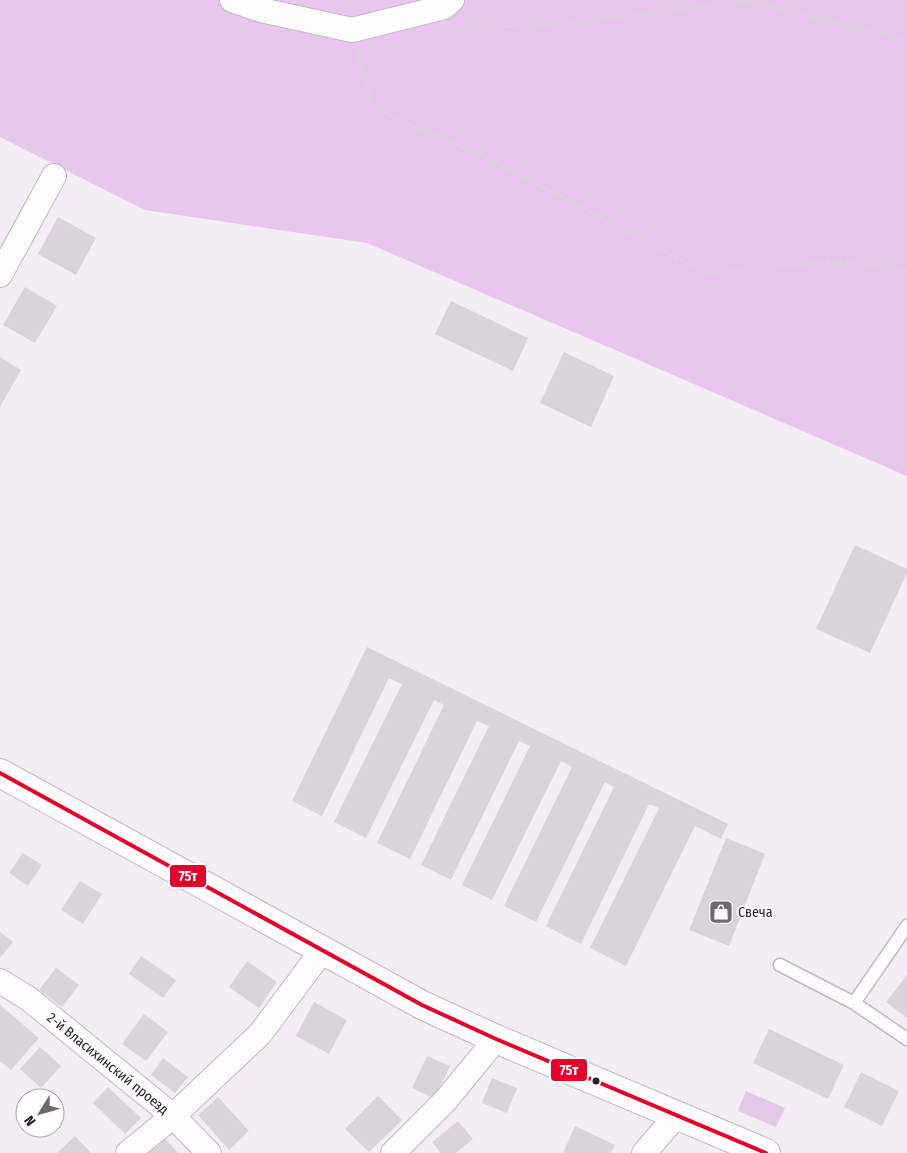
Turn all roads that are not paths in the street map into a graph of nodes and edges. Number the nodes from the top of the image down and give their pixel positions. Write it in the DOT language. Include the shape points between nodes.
graph roads {
  1 [pos="232,0"];
  2 [pos="452,0"];
  3 [pos="54,176"];
  4 [pos="0,276"];
  5 [pos="0,773"];
  6 [pos="907,926"];
  7 [pos="322,951"];
  8 [pos="780,965"];
  9 [pos="0,981"];
  10 [pos="854,1003"];
  11 [pos="907,1039"];
  12 [pos="496,1040"];
  13 [pos="677,1115"];
  14 [pos="174,1116"];
  15 [pos="128,1153"];
  16 [pos="209,1153"];
  17 [pos="393,1153"];
  18 [pos="644,1153"];
  19 [pos="766,1153"];
  1 -- 2 [label="street" via="261,10 352,30 444,6"];
  3 -- 4 [label="street"];
  5 -- 7 [label="street"];
  6 -- 10 [label="lane"];
  7 -- 12 [label="street" via="422,1005"];
  7 -- 14 [label="street" via="260,1034"];
  8 -- 10 [label="lane"];
  9 -- 14 [label="street, 2-й Власихинский проезд" via="29,1000"];
  10 -- 11 [label="lane"];
  12 -- 13 [label="street"];
  12 -- 17 [label="street" via="446,1100"];
  13 -- 18 [label="street"];
  13 -- 19 [label="street"];
  14 -- 15 [label="street"];
  14 -- 16 [label="street, 2-й Власихинский проезд"];
}
